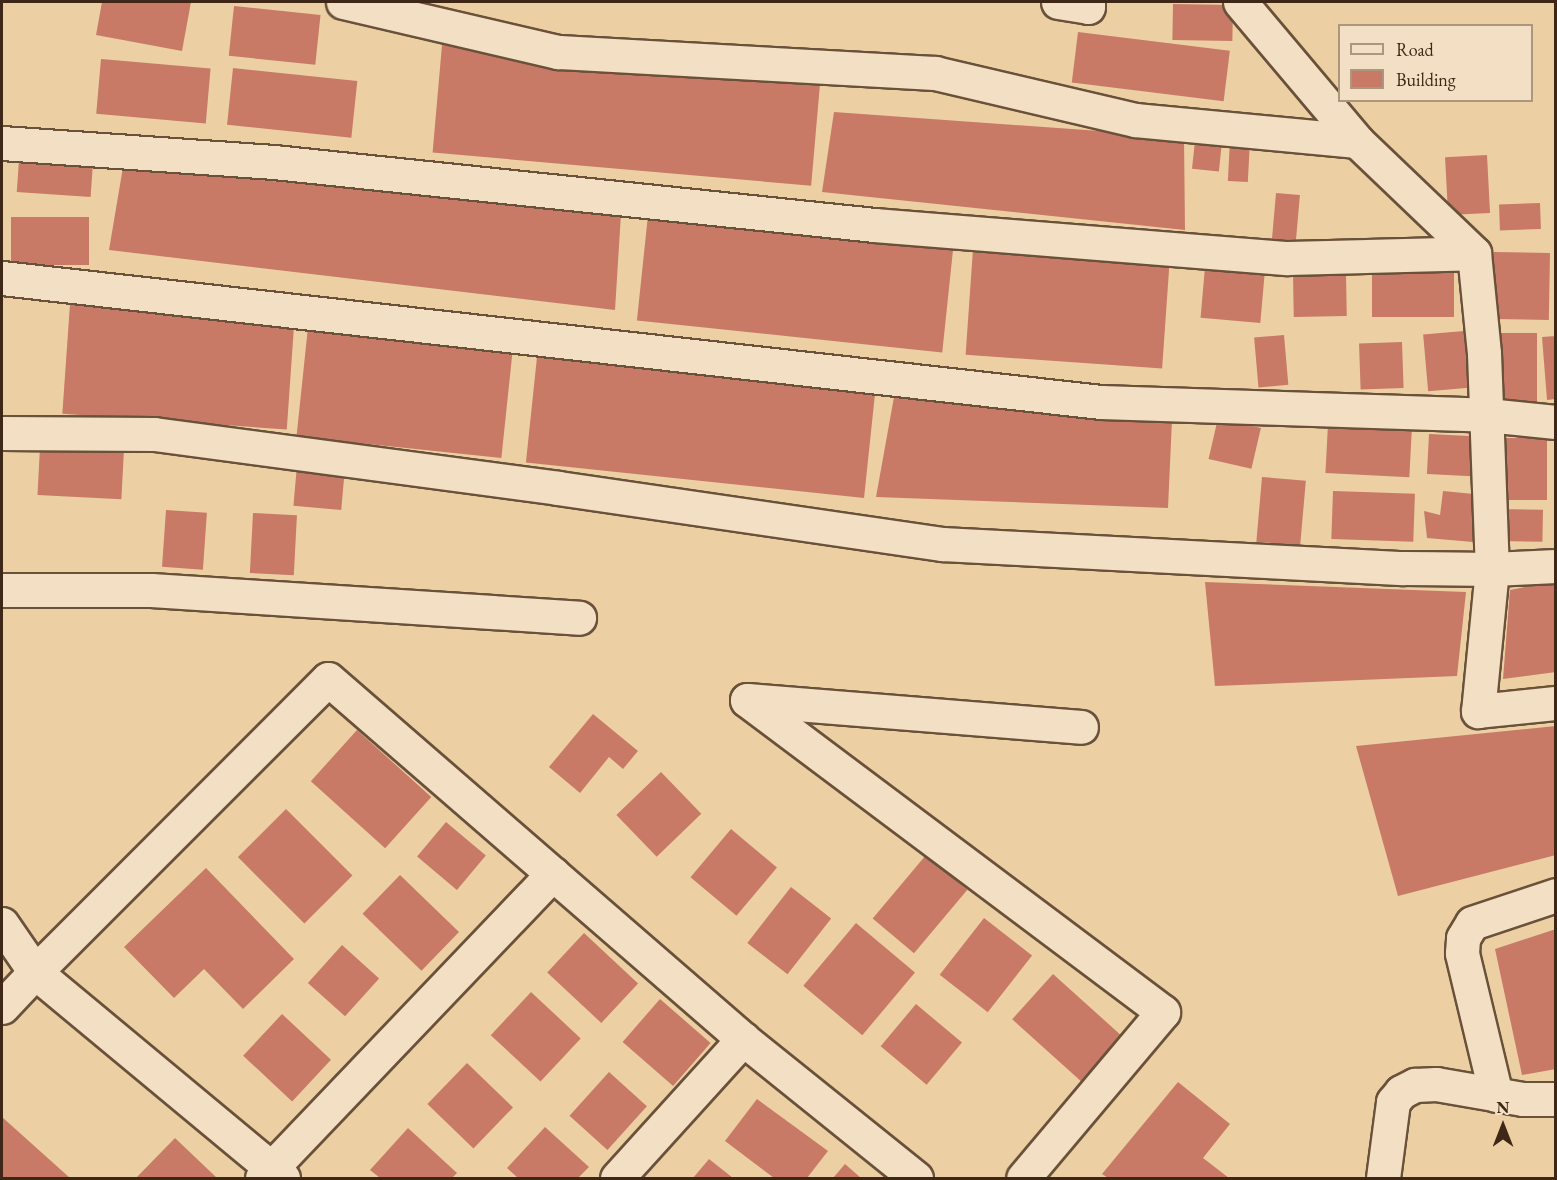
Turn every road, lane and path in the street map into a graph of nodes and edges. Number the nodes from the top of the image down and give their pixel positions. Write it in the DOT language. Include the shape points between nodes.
graph roads {
  1 [pos="343,2"];
  2 [pos="1058,2"];
  3 [pos="1088,2"];
  4 [pos="1240,2"];
  5 [pos="1358,141"];
  6 [pos="2,143"];
  7 [pos="1474,253"];
  8 [pos="2,278"];
  9 [pos="1486,415"];
  10 [pos="1556,422"];
  11 [pos="2,433"];
  12 [pos="1556,566"];
  13 [pos="1492,569"];
  14 [pos="2,590"];
  15 [pos="579,618"];
  16 [pos="1556,703"];
  17 [pos="1082,728"];
  18 [pos="553,874"];
  19 [pos="1556,895"];
  20 [pos="2,924"];
  21 [pos="35,972"];
  22 [pos="2,1007"];
  23 [pos="743,1040"];
  24 [pos="1496,1095"];
  25 [pos="1556,1099"];
  26 [pos="272,1175"];
  27 [pos="617,1179"];
  28 [pos="916,1179"];
  29 [pos="1023,1179"];
  30 [pos="1383,1179"];
  1 -- 5 [label="street" via="558,52 935,73 1135,120"];
  2 -- 3 [label="street" via="1088,7"];
  4 -- 5 [label="street"];
  5 -- 7 [label="street"];
  6 -- 7 [label="street" via="274,162 874,225 1288,258"];
  7 -- 9 [label="street"];
  8 -- 9 [label="street" via="1101,402"];
  9 -- 10 [label="street"];
  9 -- 13 [label="street"];
  11 -- 13 [label="street" via="154,434 942,544 1403,568"];
  12 -- 13 [label="street"];
  13 -- 16 [label="street" via="1478,711"];
  14 -- 15 [label="street" via="151,590"];
  17 -- 29 [label="street" via="747,700 1163,1012"];
  18 -- 21 [label="street" via="328,679"];
  18 -- 23 [label="street"];
  18 -- 26 [label="street"];
  19 -- 24 [label="street" via="1472,923 1463,938 1462,953"];
  20 -- 21 [label="street"];
  21 -- 22 [label="street"];
  21 -- 26 [label="street"];
  23 -- 27 [label="street"];
  23 -- 28 [label="street"];
  24 -- 25 [label="street"];
  24 -- 30 [label="street" via="1436,1084 1415,1085 1401,1092 1393,1102"];
}
